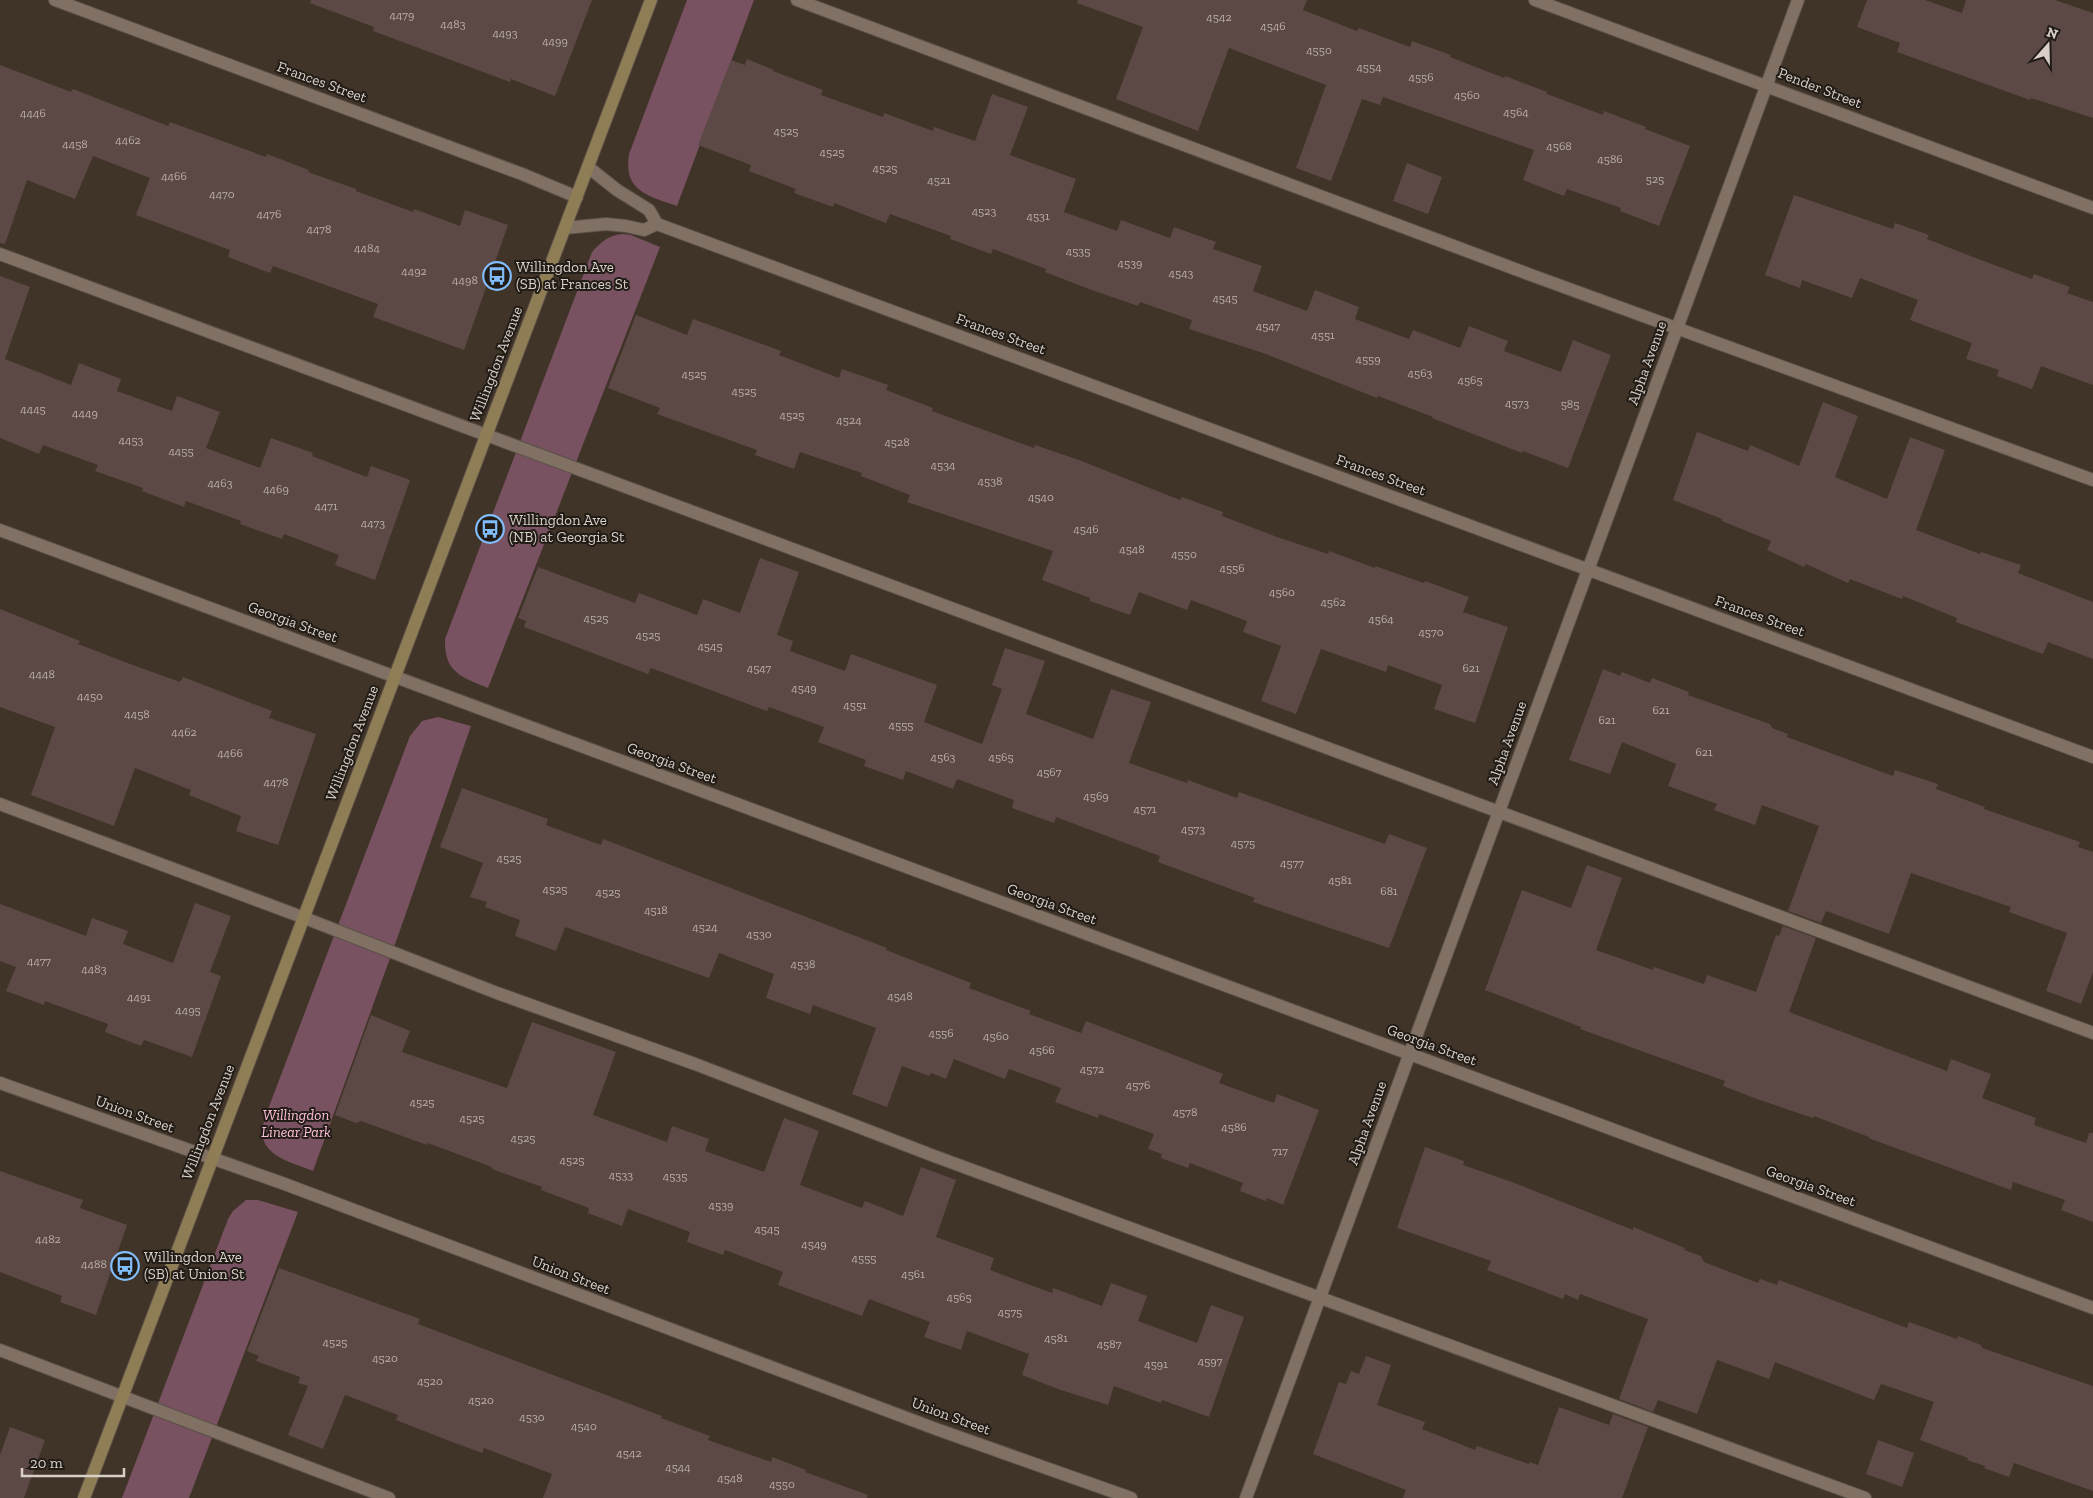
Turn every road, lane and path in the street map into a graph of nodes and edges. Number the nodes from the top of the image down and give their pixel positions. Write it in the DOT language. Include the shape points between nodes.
graph roads {
  1 [pos="55,0"];
  2 [pos="651,0"];
  3 [pos="797,0"];
  4 [pos="1535,0"];
  5 [pos="1798,0"];
  6 [pos="1767,86"];
  7 [pos="588,167"];
  8 [pos="577,197"];
  9 [pos="2093,208"];
  10 [pos="657,224"];
  11 [pos="565,228"];
  12 [pos="0,254"];
  13 [pos="1678,328"];
  14 [pos="486,435"];
  15 [pos="2093,480"];
  16 [pos="0,530"];
  17 [pos="1589,569"];
  18 [pos="395,678"];
  19 [pos="2093,757"];
  20 [pos="0,804"];
  21 [pos="1499,813"];
  22 [pos="302,917"];
  23 [pos="2093,1033"];
  24 [pos="1410,1054"];
  25 [pos="0,1083"];
  26 [pos="211,1159"];
  27 [pos="1320,1298"];
  28 [pos="2093,1308"];
  29 [pos="0,1350"];
  30 [pos="122,1397"];
  31 [pos="84,1498"];
  32 [pos="389,1498"];
  33 [pos="1131,1498"];
  34 [pos="1246,1498"];
  35 [pos="1865,1498"];
  1 -- 8 [label="street, Frances Street"];
  2 -- 7 [label="main road, Willingdon Avenue"];
  3 -- 13 [label="street" via="1531,276"];
  4 -- 6 [label="street, Pender Street"];
  5 -- 6 [label="street, Alpha Avenue"];
  6 -- 9 [label="street, Pender Street"];
  6 -- 13 [label="street, Alpha Avenue"];
  7 -- 8 [label="main road, Willingdon Avenue"];
  7 -- 10 [label="street" via="649,210"];
  8 -- 11 [label="main road, Willingdon Avenue"];
  10 -- 11 [label="street, Frances Street" via="644,230 606,224"];
  10 -- 17 [label="street, Frances Street"];
  11 -- 14 [label="main road, Willingdon Avenue"];
  12 -- 14 [label="street"];
  13 -- 15 [label="street"];
  13 -- 17 [label="street, Alpha Avenue"];
  14 -- 18 [label="main road, Willingdon Avenue"];
  14 -- 21 [label="street"];
  16 -- 18 [label="street, Georgia Street"];
  17 -- 19 [label="street, Frances Street"];
  17 -- 21 [label="street, Alpha Avenue"];
  18 -- 22 [label="main road, Willingdon Avenue"];
  18 -- 24 [label="street, Georgia Street"];
  20 -- 22 [label="street"];
  21 -- 23 [label="street"];
  21 -- 24 [label="street, Alpha Avenue"];
  22 -- 26 [label="main road, Willingdon Avenue"];
  22 -- 27 [label="street" via="497,993"];
  24 -- 27 [label="street, Alpha Avenue"];
  24 -- 28 [label="street, Georgia Street"];
  25 -- 26 [label="street, Union Street"];
  26 -- 30 [label="main road, Willingdon Avenue"];
  26 -- 33 [label="street, Union Street" via="936,1429"];
  27 -- 34 [label="street, Alpha Avenue"];
  27 -- 35 [label="street"];
  29 -- 30 [label="street"];
  30 -- 31 [label="main road, Willingdon Avenue"];
  30 -- 32 [label="street"];
}
